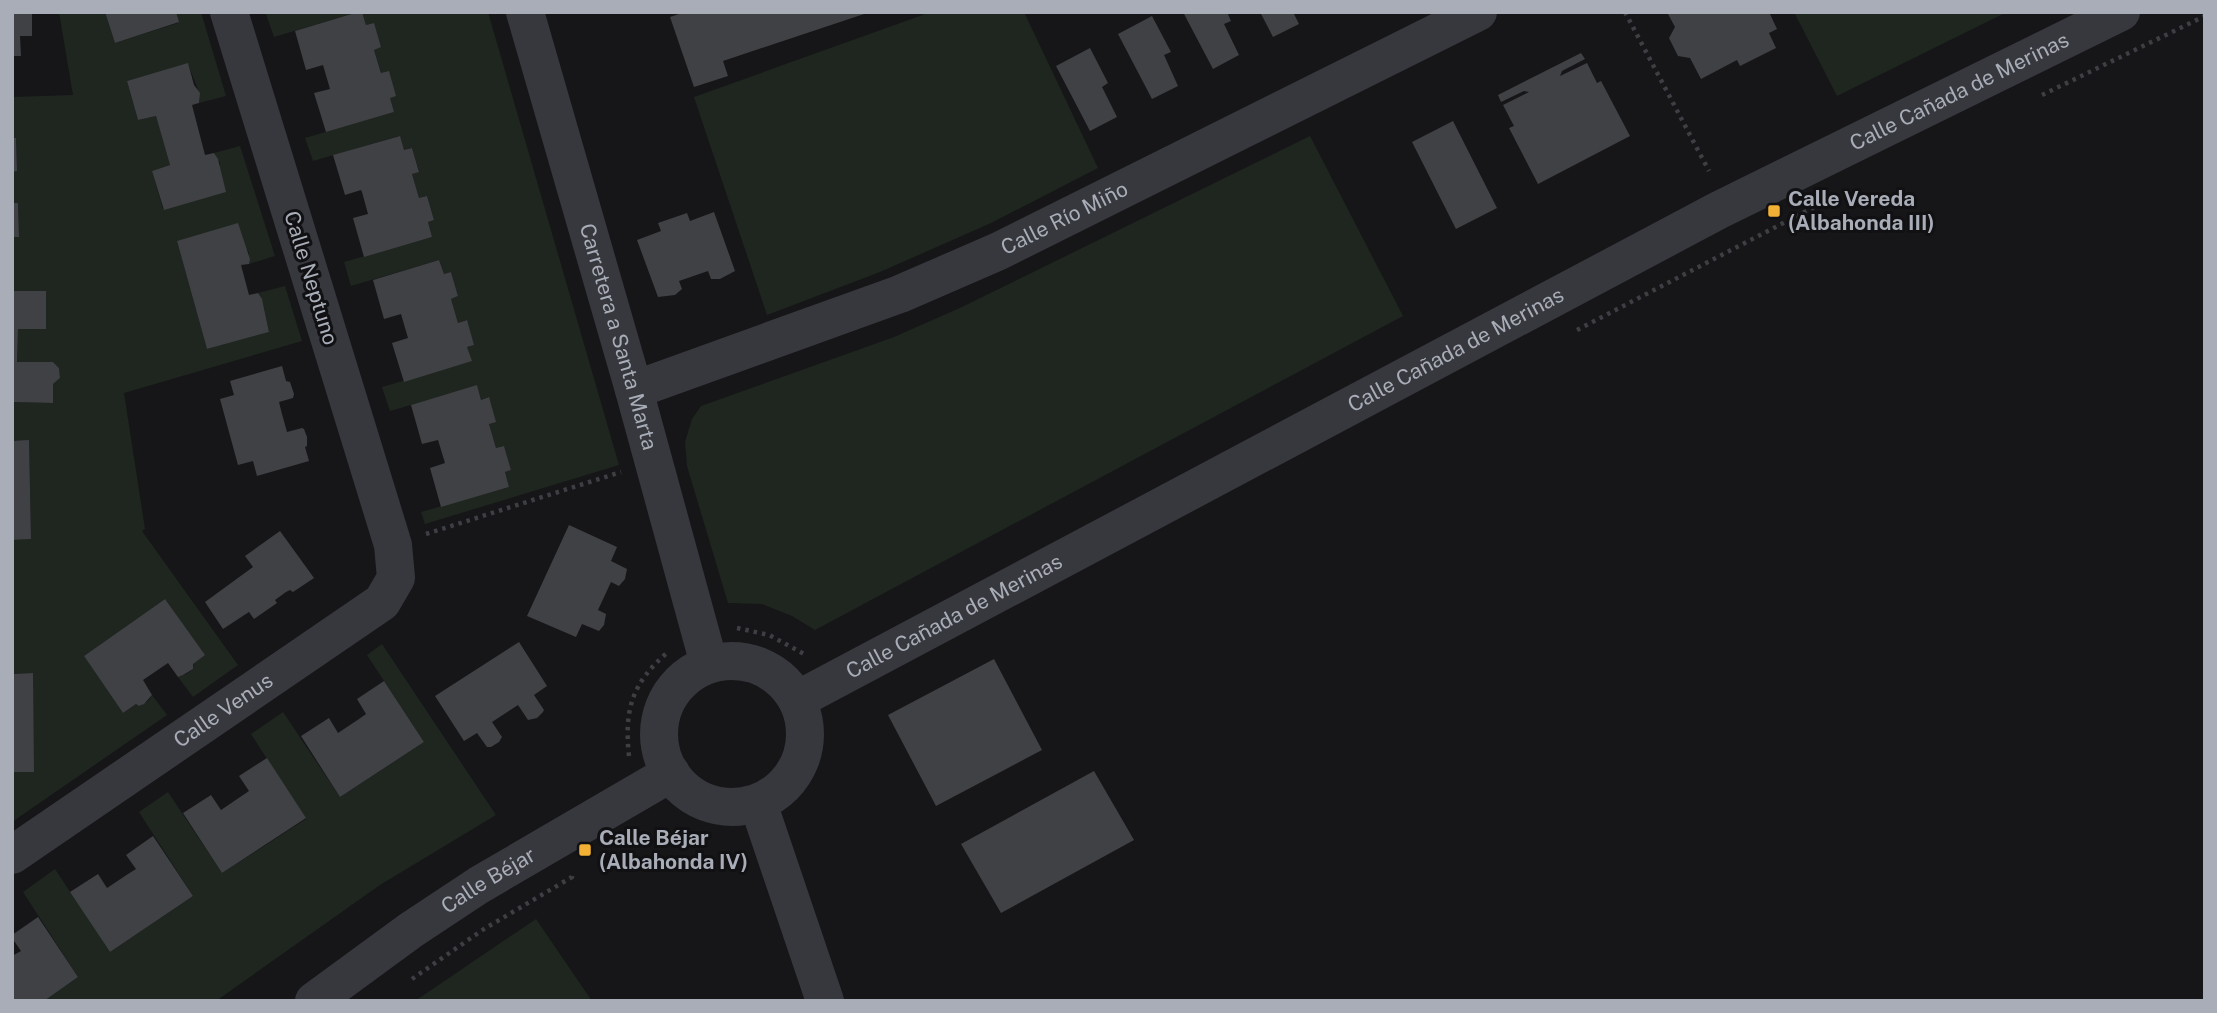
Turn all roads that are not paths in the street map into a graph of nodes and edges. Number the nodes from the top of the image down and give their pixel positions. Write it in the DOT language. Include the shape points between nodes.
graph roads {
  1 [pos="229,12"];
  2 [pos="525,12"];
  3 [pos="1478,12"];
  4 [pos="2121,12"];
  5 [pos="634,390"];
  6 [pos="409,539"];
  7 [pos="709,664"];
  8 [pos="797,700"];
  9 [pos="671,773"];
  10 [pos="758,803"];
  11 [pos="12,855"];
  12 [pos="314,1001"];
  13 [pos="825,1001"];
  1 -- 6 [label="street, Calle Neptuno"];
  2 -- 5 [label="street, Carretera a Santa Marta"];
  3 -- 5 [label="street, Calle Río Miño" via="999,251 900,294"];
  4 -- 8 [label="street, Calle Cañada de Merinas" via="1719,210"];
  5 -- 7 [label="street, Carretera a Santa Marta"];
  6 -- 11 [label="street, Calle Venus" via="382,603"];
  7 -- 8 [label="street" via="733,661 764,668 782,680"];
  7 -- 9 [label="street" via="682,681 666,704 660,729 662,752"];
  8 -- 10 [label="street" via="806,740 801,760 776,793"];
  9 -- 10 [label="street" via="679,785 706,802 723,807"];
  9 -- 12 [label="street, Calle Béjar" via="480,885"];
  10 -- 13 [label="street"];
}
